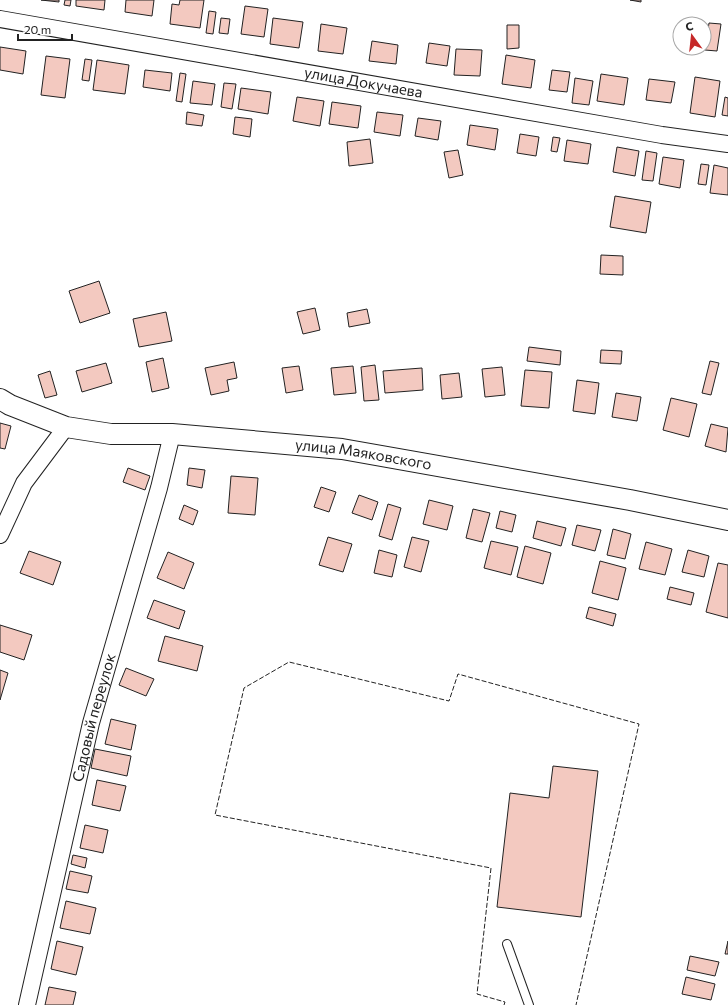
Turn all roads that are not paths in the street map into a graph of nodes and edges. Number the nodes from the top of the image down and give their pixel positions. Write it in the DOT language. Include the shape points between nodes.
graph roads {
  1 [pos="0,18"];
  2 [pos="728,144"];
  3 [pos="0,399"];
  4 [pos="66,427"];
  5 [pos="172,434"];
  6 [pos="728,520"];
  7 [pos="0,535"];
  8 [pos="507,944"];
  9 [pos="27,1005"];
  10 [pos="529,1005"];
  1 -- 2 [label="street, улица Докучаева" via="662,136"];
  3 -- 4 [label="street, улица Маяковского"];
  4 -- 5 [label="street, улица Маяковского" via="111,434"];
  4 -- 7 [label="street" via="24,483"];
  5 -- 6 [label="street, улица Маяковского" via="342,450 630,500"];
  5 -- 9 [label="street, Садовый переулок" via="159,488 91,723"];
  8 -- 10 [label="lane"];
}
